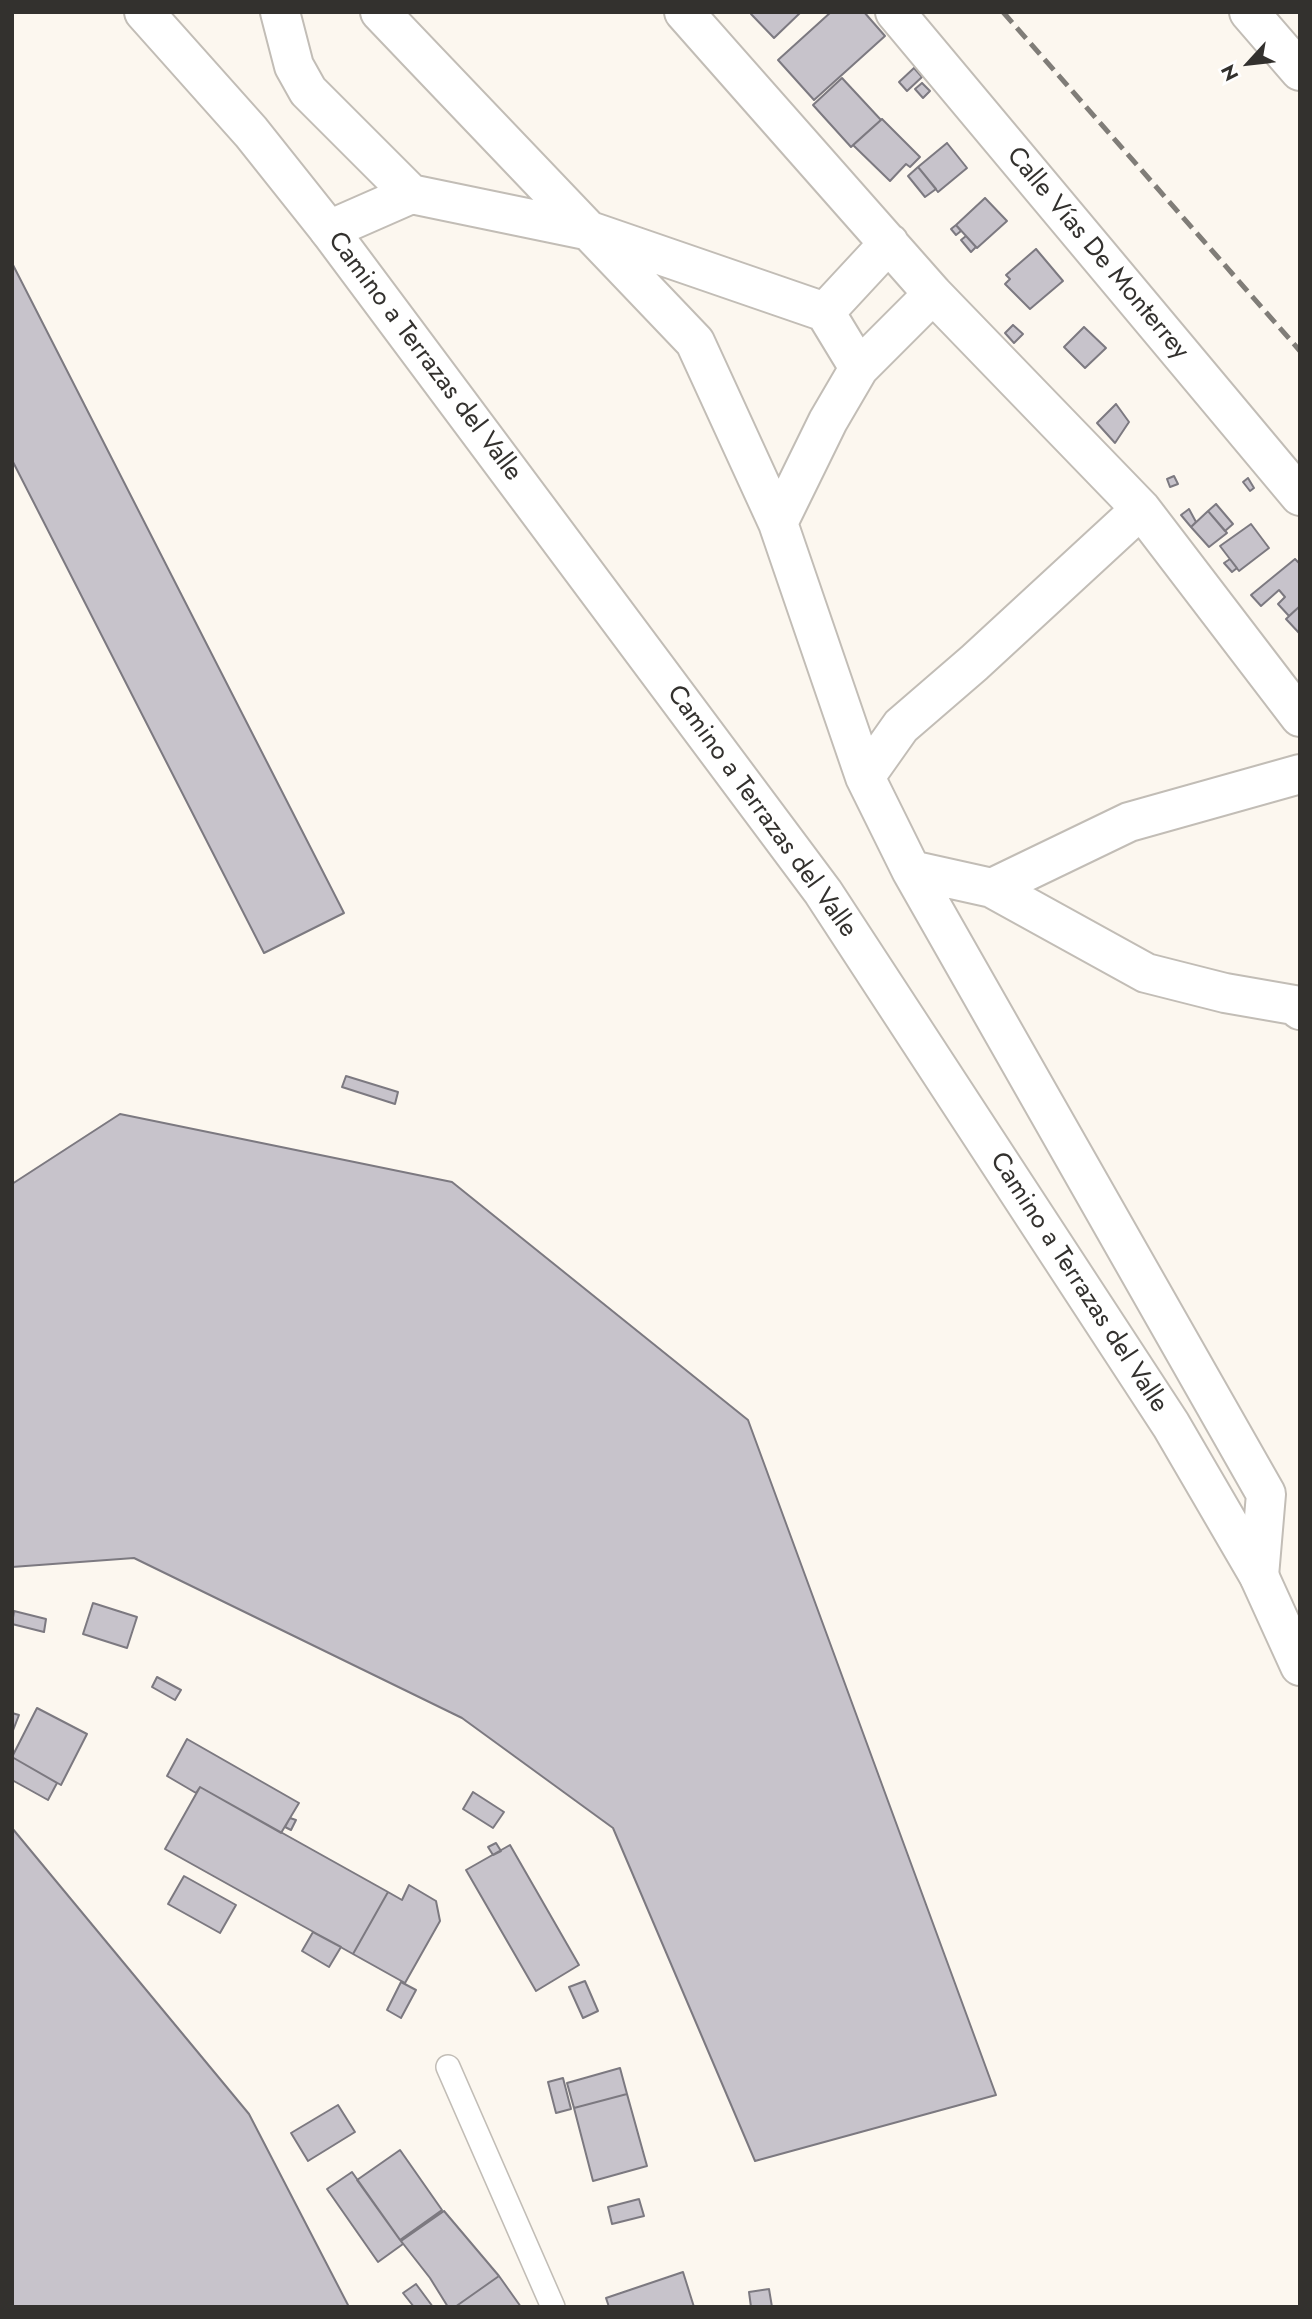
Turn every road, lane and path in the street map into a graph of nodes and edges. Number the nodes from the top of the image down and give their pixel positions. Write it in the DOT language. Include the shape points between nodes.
graph roads {
  1 [pos="144,12"];
  2 [pos="280,12"];
  3 [pos="380,12"];
  4 [pos="684,12"];
  5 [pos="895,12"];
  6 [pos="1249,12"];
  7 [pos="1300,71"];
  8 [pos="411,194"];
  9 [pos="329,230"];
  10 [pos="590,231"];
  11 [pos="889,243"];
  12 [pos="933,294"];
  13 [pos="825,312"];
  14 [pos="859,368"];
  15 [pos="1300,496"];
  16 [pos="1141,509"];
  17 [pos="778,523"];
  18 [pos="1300,716"];
  19 [pos="1300,774"];
  20 [pos="865,777"];
  21 [pos="911,870"];
  22 [pos="992,888"];
  23 [pos="1300,1010"];
  24 [pos="1259,1576"];
  25 [pos="1300,1666"];
  26 [pos="449,2067"];
  27 [pos="553,2307"];
  1 -- 9 [label="street, Camino a Terrazas del Valle" via="251,132"];
  2 -- 8 [label="street" via="294,66 308,91"];
  3 -- 10 [label="street"];
  4 -- 11 [label="street"];
  5 -- 15 [label="street, Calle Vías De Monterrey"];
  6 -- 7 [label="street"];
  8 -- 9 [label="street"];
  8 -- 10 [label="street"];
  9 -- 24 [label="street, Camino a Terrazas del Valle" via="822,892 1171,1425"];
  10 -- 13 [label="street"];
  10 -- 17 [label="street" via="695,342"];
  11 -- 12 [label="street"];
  11 -- 13 [label="street"];
  12 -- 14 [label="street"];
  12 -- 16 [label="street"];
  13 -- 14 [label="street"];
  14 -- 17 [label="street"];
  16 -- 18 [label="street"];
  16 -- 20 [label="street" via="901,726"];
  17 -- 20 [label="street"];
  19 -- 22 [label="street" via="1129,822"];
  20 -- 21 [label="street"];
  21 -- 22 [label="street"];
  21 -- 24 [label="street" via="1266,1494"];
  22 -- 23 [label="street" via="1146,973"];
  24 -- 25 [label="street, Camino a Terrazas del Valle"];
  26 -- 27 [label="lane"];
}
